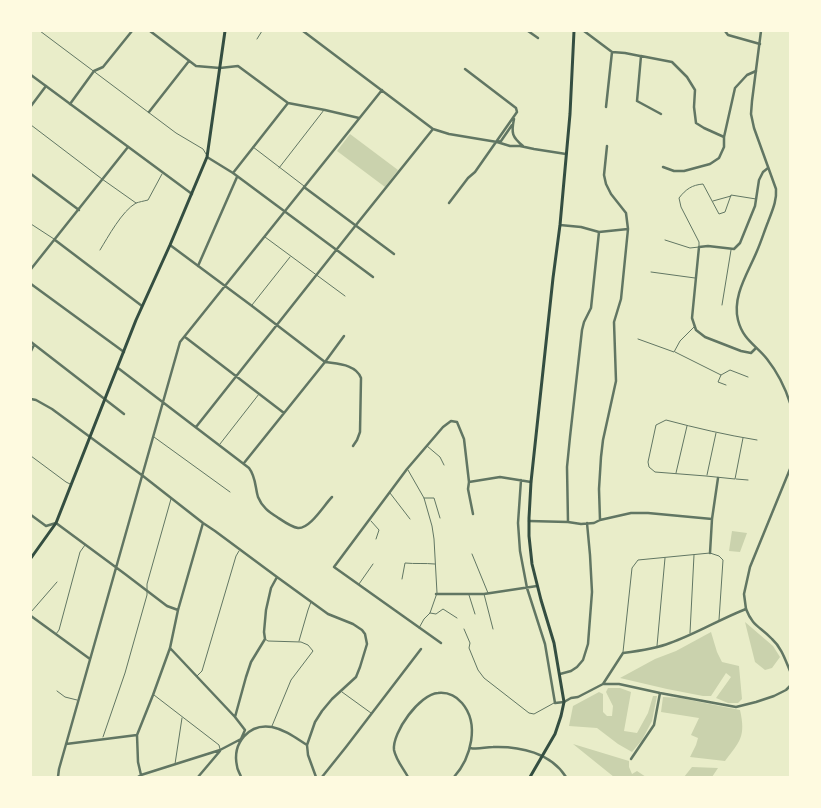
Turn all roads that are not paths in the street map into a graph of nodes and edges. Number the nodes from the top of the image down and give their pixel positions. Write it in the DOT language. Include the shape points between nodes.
graph roads {
  1 [pos="40,31"];
  2 [pos="132,31"];
  3 [pos="150,31"];
  4 [pos="225,31"];
  5 [pos="262,31"];
  6 [pos="302,31"];
  7 [pos="528,31"];
  8 [pos="574,31"];
  9 [pos="584,31"];
  10 [pos="591,31"];
  11 [pos="725,31"];
  12 [pos="761,31"];
  13 [pos="590,36"];
  14 [pos="538,38"];
  15 [pos="256,39"];
  16 [pos="760,44"];
  17 [pos="612,52"];
  18 [pos="641,56"];
  19 [pos="189,61"];
  20 [pos="220,68"];
  21 [pos="465,69"];
  22 [pos="756,70"];
  23 [pos="94,71"];
  24 [pos="31,75"];
  25 [pos="46,86"];
  26 [pos="382,90"];
  27 [pos="288,103"];
  28 [pos="70,104"];
  29 [pos="31,106"];
  30 [pos="606,107"];
  31 [pos="325,110"];
  32 [pos="149,112"];
  33 [pos="661,114"];
  34 [pos="359,118"];
  35 [pos="514,119"];
  36 [pos="31,126"];
  37 [pos="434,130"];
  38 [pos="724,137"];
  39 [pos="497,142"];
  40 [pos="607,146"];
  41 [pos="128,147"];
  42 [pos="253,147"];
  43 [pos="525,147"];
  44 [pos="566,154"];
  45 [pos="208,156"];
  46 [pos="663,166"];
  47 [pos="279,168"];
  48 [pos="768,168"];
  49 [pos="162,172"];
  50 [pos="233,173"];
  51 [pos="31,174"];
  52 [pos="237,177"];
  53 [pos="102,180"];
  54 [pos="304,187"];
  55 [pos="192,194"];
  56 [pos="732,196"];
  57 [pos="756,199"];
  58 [pos="713,201"];
  59 [pos="136,203"];
  60 [pos="449,203"];
  61 [pos="79,210"];
  62 [pos="284,212"];
  63 [pos="31,224"];
  64 [pos="356,225"];
  65 [pos="560,225"];
  66 [pos="628,229"];
  67 [pos="598,232"];
  68 [pos="264,237"];
  69 [pos="54,240"];
  70 [pos="665,240"];
  71 [pos="170,245"];
  72 [pos="699,247"];
  73 [pos="731,249"];
  74 [pos="100,250"];
  75 [pos="336,251"];
  76 [pos="394,254"];
  77 [pos="291,256"];
  78 [pos="198,266"];
  79 [pos="31,269"];
  80 [pos="651,272"];
  81 [pos="317,275"];
  82 [pos="373,277"];
  83 [pos="696,278"];
  84 [pos="31,284"];
  85 [pos="226,286"];
  86 [pos="345,296"];
  87 [pos="722,305"];
  88 [pos="142,306"];
  89 [pos="252,306"];
  90 [pos="276,325"];
  91 [pos="694,326"];
  92 [pos="344,336"];
  93 [pos="185,337"];
  94 [pos="638,339"];
  95 [pos="33,343"];
  96 [pos="756,348"];
  97 [pos="31,351"];
  98 [pos="124,352"];
  99 [pos="674,352"];
  100 [pos="325,362"];
  101 [pos="118,368"];
  102 [pos="721,375"];
  103 [pos="235,376"];
  104 [pos="748,376"];
  105 [pos="726,385"];
  106 [pos="259,394"];
  107 [pos="31,399"];
  108 [pos="105,399"];
  109 [pos="163,403"];
  110 [pos="790,403"];
  111 [pos="284,413"];
  112 [pos="124,414"];
  113 [pos="687,425"];
  114 [pos="196,427"];
  115 [pos="716,433"];
  116 [pos="90,437"];
  117 [pos="154,437"];
  118 [pos="743,438"];
  119 [pos="757,440"];
  120 [pos="220,445"];
  121 [pos="353,446"];
  122 [pos="428,446"];
  123 [pos="31,456"];
  124 [pos="244,464"];
  125 [pos="444,465"];
  126 [pos="408,469"];
  127 [pos="790,469"];
  128 [pos="676,473"];
  129 [pos="143,476"];
  130 [pos="706,476"];
  131 [pos="718,478"];
  132 [pos="735,479"];
  133 [pos="521,480"];
  134 [pos="748,480"];
  135 [pos="469,482"];
  136 [pos="531,482"];
  137 [pos="71,484"];
  138 [pos="230,492"];
  139 [pos="389,492"];
  140 [pos="332,497"];
  141 [pos="171,498"];
  142 [pos="424,498"];
  143 [pos="473,514"];
  144 [pos="31,515"];
  145 [pos="440,518"];
  146 [pos="369,519"];
  147 [pos="410,519"];
  148 [pos="712,519"];
  149 [pos="600,520"];
  150 [pos="529,521"];
  151 [pos="568,522"];
  152 [pos="56,523"];
  153 [pos="204,523"];
  154 [pos="587,524"];
  155 [pos="376,539"];
  156 [pos="86,545"];
  157 [pos="240,550"];
  158 [pos="710,552"];
  159 [pos="472,554"];
  160 [pos="694,554"];
  161 [pos="665,557"];
  162 [pos="31,558"];
  163 [pos="373,564"];
  164 [pos="436,564"];
  165 [pos="117,568"];
  166 [pos="276,577"];
  167 [pos="402,579"];
  168 [pos="57,582"];
  169 [pos="358,584"];
  170 [pos="537,586"];
  171 [pos="527,588"];
  172 [pos="147,591"];
  173 [pos="436,594"];
  174 [pos="469,594"];
  175 [pos="484,594"];
  176 [pos="489,594"];
  177 [pos="311,602"];
  178 [pos="746,609"];
  179 [pos="178,610"];
  180 [pos="430,613"];
  181 [pos="31,614"];
  182 [pos="475,614"];
  183 [pos="457,618"];
  184 [pos="719,620"];
  185 [pos="419,628"];
  186 [pos="464,629"];
  187 [pos="494,629"];
  188 [pos="56,634"];
  189 [pos="690,634"];
  190 [pos="265,639"];
  191 [pos="299,642"];
  192 [pos="441,643"];
  193 [pos="657,646"];
  194 [pos="170,648"];
  195 [pos="421,649"];
  196 [pos="623,653"];
  197 [pos="90,659"];
  198 [pos="790,670"];
  199 [pos="560,674"];
  200 [pos="197,677"];
  201 [pos="604,684"];
  202 [pos="790,686"];
  203 [pos="340,690"];
  204 [pos="57,691"];
  205 [pos="660,693"];
  206 [pos="153,695"];
  207 [pos="78,700"];
  208 [pos="564,702"];
  209 [pos="555,703"];
  210 [pos="372,714"];
  211 [pos="235,717"];
  212 [pos="182,718"];
  213 [pos="271,727"];
  214 [pos="137,735"];
  215 [pos="241,739"];
  216 [pos="102,740"];
  217 [pos="66,744"];
  218 [pos="308,745"];
  219 [pos="470,748"];
  220 [pos="220,750"];
  221 [pos="543,756"];
  222 [pos="632,759"];
  223 [pos="175,764"];
  224 [pos="139,776"];
  225 [pos="58,777"];
  226 [pos="198,777"];
  227 [pos="241,777"];
  228 [pos="316,777"];
  229 [pos="322,777"];
  230 [pos="408,777"];
  231 [pos="454,777"];
  232 [pos="530,777"];
  233 [pos="566,777"];
  1 -- 23 [label="lane"];
  2 -- 23 [label="street" via="103,67"];
  3 -- 19 [label="street"];
  4 -- 20 [label="main road"];
  5 -- 15 [label="lane"];
  6 -- 26 [label="street"];
  7 -- 14 [label="street"];
  8 -- 44 [label="main road"];
  9 -- 13 [label="street"];
  10 -- 13 [label="street"];
  11 -- 16 [label="street" via="728,35"];
  12 -- 16 [label="street"];
  13 -- 17 [label="street"];
  16 -- 22 [label="street"];
  17 -- 18 [label="street"];
  17 -- 30 [label="street"];
  18 -- 33 [label="street" via="637,100"];
  18 -- 38 [label="street" via="672,62 695,90 696,123"];
  19 -- 20 [label="street" via="196,66"];
  19 -- 32 [label="street"];
  20 -- 27 [label="street" via="238,66"];
  20 -- 45 [label="main road"];
  21 -- 35 [label="street" via="516,108"];
  22 -- 38 [label="street" via="735,88"];
  22 -- 48 [label="street" via="751,114"];
  23 -- 28 [label="street"];
  23 -- 32 [label="lane"];
  24 -- 25 [label="street"];
  25 -- 28 [label="street"];
  25 -- 29 [label="street"];
  26 -- 34 [label="street"];
  26 -- 37 [label="street"];
  27 -- 31 [label="street"];
  27 -- 42 [label="street"];
  28 -- 41 [label="street"];
  31 -- 34 [label="street"];
  31 -- 47 [label="lane"];
  32 -- 45 [label="lane" via="182,138 203,149"];
  34 -- 54 [label="street"];
  35 -- 39 [label="street" via="501,141"];
  35 -- 43 [label="street" via="513,134"];
  36 -- 53 [label="lane"];
  37 -- 39 [label="street"];
  37 -- 64 [label="street"];
  38 -- 46 [label="street" via="719,158 710,164 684,171"];
  39 -- 43 [label="street"];
  39 -- 60 [label="street"];
  40 -- 66 [label="street" via="606,184 626,213"];
  41 -- 49 [label="street"];
  41 -- 53 [label="street"];
  42 -- 47 [label="lane"];
  42 -- 50 [label="street"];
  43 -- 44 [label="street"];
  44 -- 65 [label="main road"];
  45 -- 50 [label="street"];
  45 -- 55 [label="main road"];
  47 -- 54 [label="lane"];
  48 -- 57 [label="street" via="762,172"];
  48 -- 96 [label="street" via="776,199 736,304 740,328"];
  49 -- 55 [label="street"];
  49 -- 59 [label="lane" via="148,200"];
  50 -- 52 [label="street"];
  51 -- 61 [label="street"];
  52 -- 62 [label="street"];
  52 -- 78 [label="street"];
  53 -- 59 [label="lane"];
  53 -- 61 [label="street"];
  54 -- 62 [label="street"];
  54 -- 64 [label="street"];
  55 -- 71 [label="main road"];
  56 -- 57 [label="lane"];
  56 -- 58 [label="lane"];
  56 -- 58 [label="lane" via="725,212 719,214"];
  57 -- 73 [label="street" via="740,243"];
  58 -- 72 [label="lane" via="703,184 685,190 680,198"];
  59 -- 74 [label="lane"];
  61 -- 69 [label="street"];
  62 -- 68 [label="street"];
  62 -- 75 [label="street"];
  63 -- 69 [label="lane"];
  64 -- 75 [label="street"];
  64 -- 76 [label="street"];
  65 -- 67 [label="street"];
  65 -- 136 [label="main road"];
  66 -- 67 [label="street"];
  66 -- 149 [label="street" via="622,298 614,322 616,380 601,457"];
  67 -- 151 [label="street" via="592,308 582,330 570,437"];
  68 -- 77 [label="lane"];
  68 -- 85 [label="street"];
  69 -- 79 [label="street"];
  69 -- 88 [label="street"];
  70 -- 72 [label="lane" via="690,248"];
  71 -- 78 [label="street"];
  71 -- 88 [label="main road"];
  72 -- 73 [label="street"];
  72 -- 83 [label="street"];
  73 -- 87 [label="lane"];
  75 -- 81 [label="street"];
  75 -- 82 [label="street"];
  77 -- 81 [label="lane"];
  77 -- 89 [label="lane"];
  78 -- 85 [label="street"];
  80 -- 83 [label="lane"];
  81 -- 86 [label="lane"];
  81 -- 90 [label="street"];
  83 -- 91 [label="street"];
  84 -- 98 [label="street"];
  85 -- 89 [label="street"];
  85 -- 93 [label="street"];
  88 -- 98 [label="main road"];
  89 -- 90 [label="street"];
  90 -- 100 [label="street"];
  90 -- 103 [label="street"];
  91 -- 96 [label="street" via="705,337 741,351 751,353"];
  91 -- 99 [label="lane"];
  92 -- 100 [label="street"];
  93 -- 103 [label="street"];
  93 -- 109 [label="street" via="180,342"];
  94 -- 99 [label="lane"];
  95 -- 97 [label="street"];
  95 -- 108 [label="street"];
  96 -- 110 [label="street" via="779,376"];
  98 -- 101 [label="main road"];
  99 -- 102 [label="lane"];
  100 -- 111 [label="street"];
  100 -- 121 [label="street" via="354,369 361,378 360,432"];
  101 -- 108 [label="main road"];
  101 -- 109 [label="street"];
  102 -- 104 [label="lane" via="730,370"];
  102 -- 105 [label="lane" via="718,382"];
  103 -- 106 [label="street"];
  103 -- 114 [label="street"];
  106 -- 111 [label="street"];
  106 -- 120 [label="lane"];
  107 -- 116 [label="street" via="52,409"];
  108 -- 112 [label="street"];
  108 -- 116 [label="main road"];
  109 -- 114 [label="street"];
  109 -- 117 [label="street"];
  111 -- 124 [label="street"];
  113 -- 115 [label="lane"];
  113 -- 128 [label="lane"];
  113 -- 128 [label="lane" via="666,420 656,425 654,431 649,467 655,472"];
  114 -- 120 [label="street"];
  115 -- 118 [label="lane"];
  115 -- 130 [label="lane"];
  116 -- 129 [label="street"];
  116 -- 137 [label="main road"];
  117 -- 129 [label="street"];
  117 -- 138 [label="lane"];
  118 -- 119 [label="lane"];
  118 -- 132 [label="lane"];
  120 -- 124 [label="street"];
  122 -- 125 [label="lane"];
  122 -- 126 [label="street"];
  122 -- 135 [label="street" via="443,427 451,421 456,422 464,439"];
  123 -- 137 [label="lane"];
  124 -- 140 [label="street" via="254,476 262,504 296,528 312,521"];
  126 -- 139 [label="street"];
  126 -- 142 [label="lane"];
  127 -- 178 [label="street" via="750,567 744,594"];
  128 -- 130 [label="lane"];
  129 -- 141 [label="street"];
  129 -- 165 [label="street"];
  130 -- 131 [label="lane"];
  131 -- 132 [label="lane"];
  131 -- 148 [label="street"];
  132 -- 134 [label="lane"];
  133 -- 135 [label="street" via="500,477"];
  133 -- 136 [label="street"];
  133 -- 171 [label="street" via="518,532"];
  135 -- 143 [label="street"];
  136 -- 150 [label="main road"];
  137 -- 152 [label="main road"];
  139 -- 146 [label="street"];
  139 -- 147 [label="lane"];
  141 -- 153 [label="street"];
  141 -- 172 [label="lane"];
  142 -- 145 [label="lane" via="434,498"];
  142 -- 164 [label="lane" via="433,532"];
  144 -- 152 [label="street" via="46,526"];
  146 -- 155 [label="lane" via="379,530"];
  146 -- 169 [label="street" via="334,566"];
  148 -- 149 [label="street" via="648,512"];
  148 -- 158 [label="street"];
  149 -- 154 [label="street"];
  150 -- 151 [label="street"];
  150 -- 170 [label="main road"];
  151 -- 154 [label="street"];
  152 -- 156 [label="street"];
  152 -- 162 [label="main road"];
  153 -- 157 [label="street"];
  153 -- 179 [label="street"];
  154 -- 199 [label="street" via="592,592 588,644 577,667"];
  156 -- 165 [label="street"];
  156 -- 188 [label="lane" via="80,552"];
  157 -- 166 [label="street"];
  157 -- 200 [label="lane" via="202,671"];
  158 -- 160 [label="lane"];
  158 -- 184 [label="lane" via="723,560"];
  159 -- 176 [label="lane"];
  160 -- 161 [label="lane"];
  160 -- 189 [label="lane"];
  161 -- 193 [label="lane"];
  161 -- 196 [label="lane" via="638,560 632,568"];
  163 -- 169 [label="lane"];
  164 -- 167 [label="lane" via="405,563"];
  164 -- 173 [label="lane"];
  165 -- 172 [label="street"];
  165 -- 197 [label="street"];
  166 -- 177 [label="street"];
  166 -- 190 [label="street" via="266,610"];
  168 -- 181 [label="lane"];
  169 -- 185 [label="street"];
  170 -- 171 [label="street"];
  170 -- 199 [label="main road"];
  171 -- 176 [label="street"];
  171 -- 209 [label="street" via="545,644"];
  172 -- 179 [label="street"];
  172 -- 216 [label="lane"];
  173 -- 174 [label="street"];
  173 -- 180 [label="lane"];
  174 -- 175 [label="street"];
  174 -- 182 [label="lane"];
  175 -- 176 [label="street"];
  175 -- 187 [label="lane"];
  177 -- 191 [label="lane"];
  177 -- 203 [label="street" via="328,614 358,626 365,634 367,644 356,677"];
  178 -- 184 [label="street"];
  178 -- 198 [label="street" via="750,619 780,648"];
  179 -- 194 [label="street"];
  180 -- 183 [label="lane" via="436,614 443,609"];
  180 -- 185 [label="lane"];
  181 -- 188 [label="street"];
  184 -- 189 [label="street"];
  185 -- 192 [label="street"];
  186 -- 209 [label="lane" via="469,648 484,678 529,713 534,714"];
  188 -- 197 [label="street"];
  189 -- 193 [label="street"];
  190 -- 191 [label="lane"];
  190 -- 211 [label="street" via="251,662"];
  191 -- 213 [label="lane" via="313,651 291,680"];
  193 -- 196 [label="street"];
  194 -- 200 [label="street"];
  194 -- 206 [label="street"];
  195 -- 210 [label="street"];
  196 -- 201 [label="street"];
  197 -- 207 [label="street"];
  199 -- 208 [label="main road"];
  200 -- 211 [label="street"];
  201 -- 205 [label="street"];
  201 -- 208 [label="street"];
  202 -- 205 [label="street" via="774,696 736,707"];
  203 -- 210 [label="lane"];
  203 -- 218 [label="street" via="315,722"];
  204 -- 207 [label="lane"];
  205 -- 222 [label="street" via="654,725"];
  206 -- 212 [label="lane"];
  206 -- 214 [label="street"];
  207 -- 217 [label="street"];
  208 -- 209 [label="street"];
  208 -- 221 [label="main road" via="555,734"];
  210 -- 229 [label="street"];
  211 -- 215 [label="street" via="245,730"];
  212 -- 220 [label="lane" via="219,745"];
  212 -- 223 [label="lane"];
  213 -- 215 [label="street" via="249,731"];
  213 -- 218 [label="street"];
  214 -- 216 [label="street"];
  214 -- 224 [label="street"];
  215 -- 220 [label="street"];
  215 -- 227 [label="street" via="236,753 236,766"];
  216 -- 217 [label="street"];
  217 -- 225 [label="street"];
  218 -- 228 [label="street"];
  219 -- 221 [label="street" via="510,747"];
  219 -- 230 [label="street" via="471,722 465,707 445,693 426,698 405,721 395,740 396,756"];
  219 -- 231 [label="street"];
  220 -- 223 [label="street"];
  220 -- 226 [label="street"];
  221 -- 232 [label="main road"];
  221 -- 233 [label="street"];
  223 -- 224 [label="street"];
}
